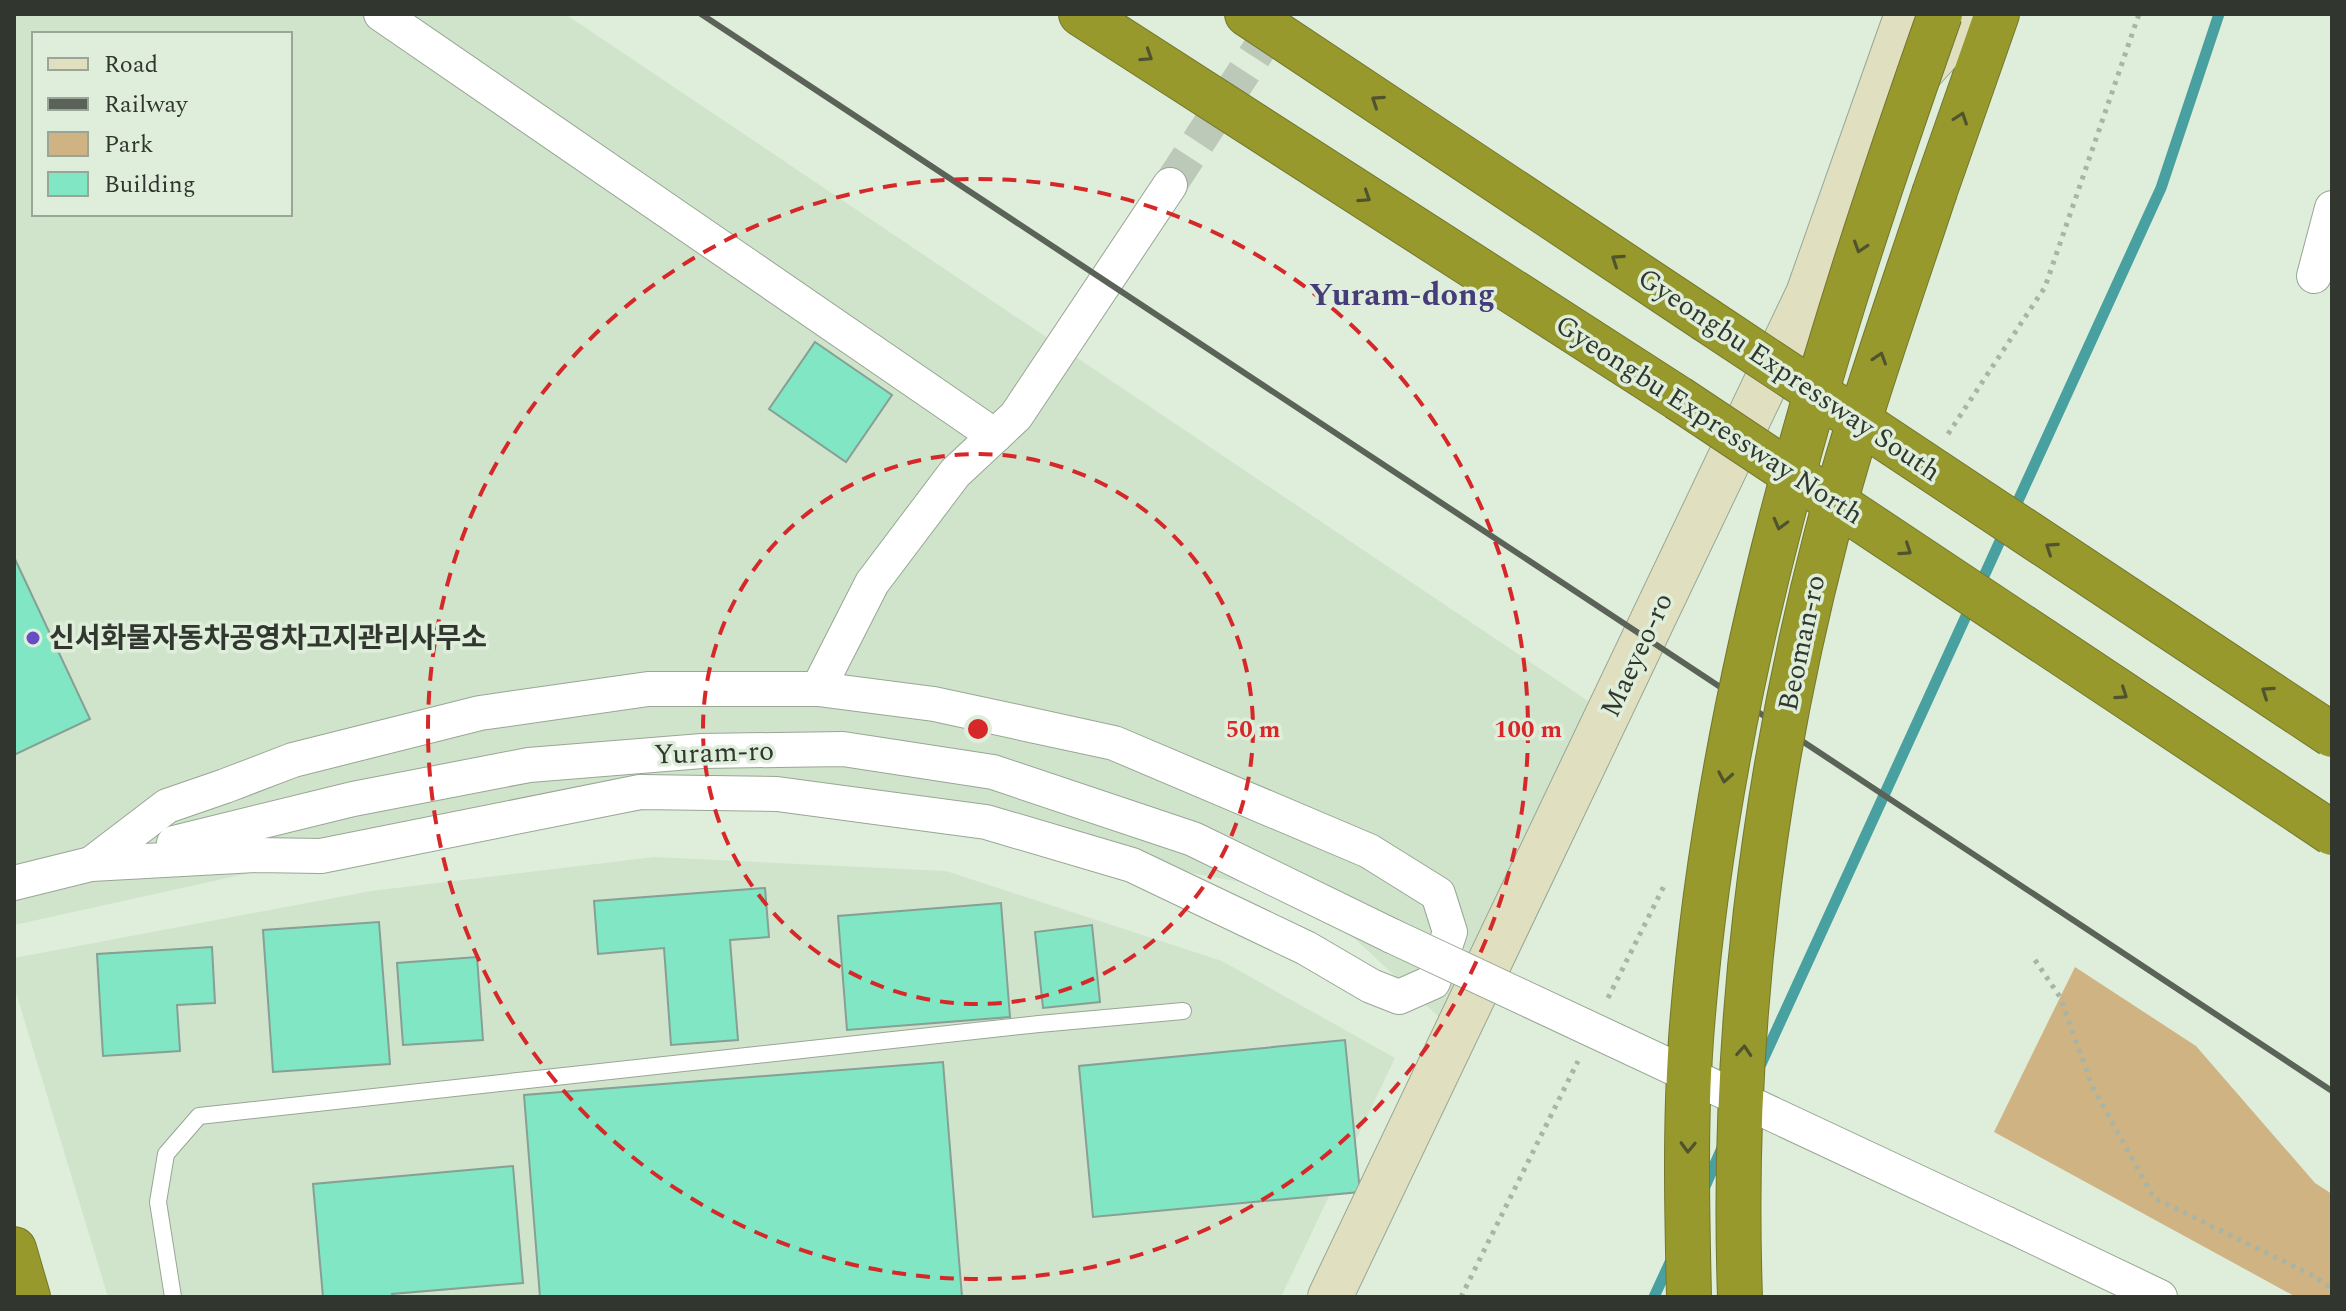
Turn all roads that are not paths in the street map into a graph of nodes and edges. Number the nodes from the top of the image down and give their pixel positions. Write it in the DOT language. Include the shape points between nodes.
graph roads {
  1 [pos="381,14"];
  2 [pos="1081,14"];
  3 [pos="1247,14"];
  4 [pos="1907,14"];
  5 [pos="1940,14"];
  6 [pos="1974,14"];
  7 [pos="1997,14"];
  8 [pos="1848,180"];
  9 [pos="1170,185"];
  10 [pos="2332,208"];
  11 [pos="2314,276"];
  12 [pos="995,436"];
  13 [pos="818,689"];
  14 [pos="2332,735"];
  15 [pos="2332,833"];
  16 [pos="91,864"];
  17 [pos="14,883"];
  18 [pos="1183,1011"];
  19 [pos="14,1249"];
  20 [pos="28,1297"];
  21 [pos="173,1297"];
  22 [pos="1330,1297"];
  23 [pos="1689,1297"];
  24 [pos="1740,1297"];
  25 [pos="2160,1297"];
  1 -- 12 [label="street"];
  2 -- 15 [label="highway, Gyeongbu Expressway North, one-way, bridge" via="1678,398"];
  14 -- 3 [label="highway, Gyeongbu Expressway South, one-way, bridge"];
  4 -- 8 [label="street"];
  5 -- 23 [label="highway, Beoman-ro, one-way, bridge" via="1805,427 1736,718 1716,827 1691,1041"];
  6 -- 8 [label="street" via="1915,79"];
  24 -- 7 [label="highway, Beoman-ro, one-way, bridge" via="1747,1002 1785,716 1850,449"];
  8 -- 22 [label="street, Maeyeo-ro" via="1808,294"];
  9 -- 12 [label="street" via="1016,416"];
  10 -- 11 [label="street"];
  12 -- 13 [label="street" via="955,473 872,583"];
  13 -- 16 [label="street" via="648,689 480,713 293,760 167,806"];
  13 -- 16 [label="street" via="934,704 1114,743 1369,851 1438,894 1450,932 1433,982 1399,997 1132,865 986,822 777,794 640,792 321,856"];
  16 -- 17 [label="street, Yuram-ro"];
  16 -- 25 [label="street, Yuram-ro, bridge" via="353,799 529,765 702,751 843,749 993,772 1193,839"];
  18 -- 21 [label="lane" via="199,1116 166,1154 158,1202"];
  19 -- 20 [label="highway"];
}
